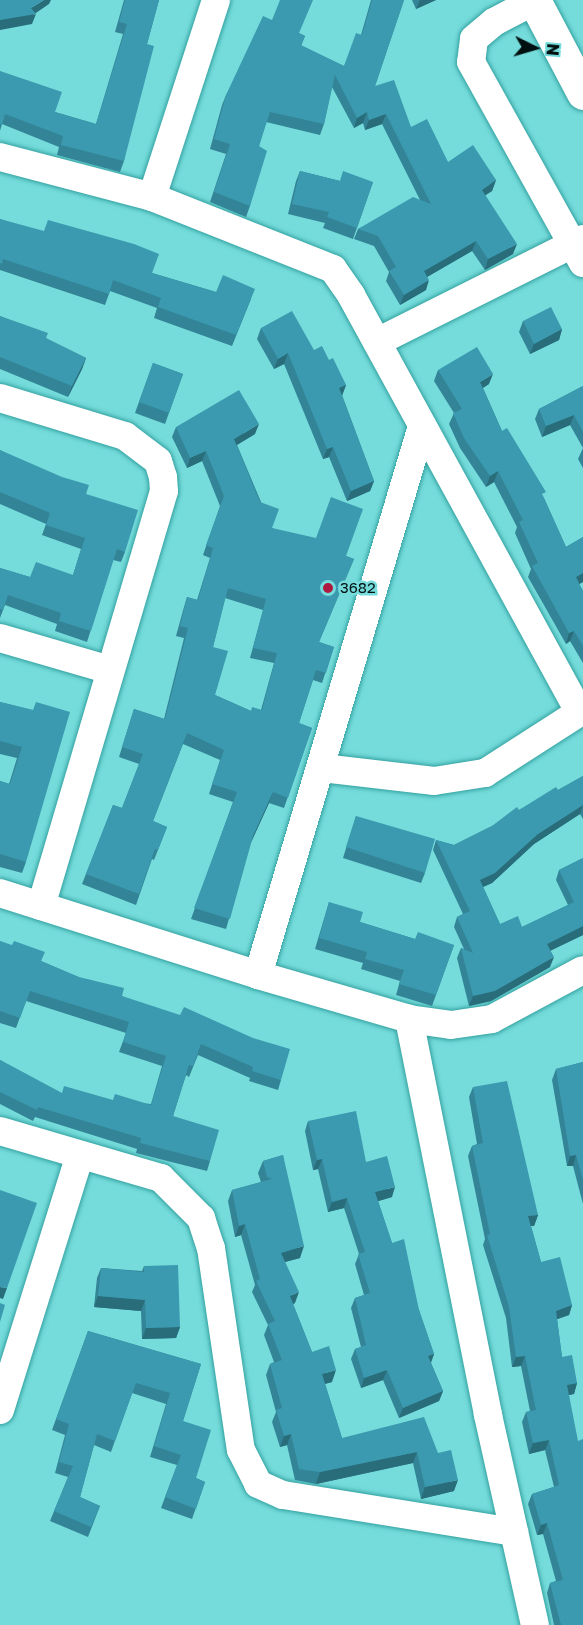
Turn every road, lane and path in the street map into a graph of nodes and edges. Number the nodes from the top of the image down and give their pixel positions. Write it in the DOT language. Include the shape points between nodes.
graph roads {
  1 [pos="216,0"];
  2 [pos="534,0"];
  3 [pos="583,93"];
  4 [pos="0,158"];
  5 [pos="152,197"];
  6 [pos="580,249"];
  7 [pos="377,342"];
  8 [pos="0,398"];
  9 [pos="422,426"];
  10 [pos="0,638"];
  11 [pos="110,670"];
  12 [pos="581,711"];
  13 [pos="322,768"];
  14 [pos="0,893"];
  15 [pos="41,906"];
  16 [pos="583,970"];
  17 [pos="258,975"];
  18 [pos="409,1019"];
  19 [pos="0,1131"];
  20 [pos="80,1155"];
  21 [pos="0,1410"];
  22 [pos="514,1533"];
  23 [pos="535,1625"];
  1 -- 5 [label="street"];
  2 -- 3 [label="street"];
  2 -- 6 [label="street" via="494,22 474,39 471,62"];
  4 -- 5 [label="street"];
  5 -- 7 [label="street" via="333,269"];
  6 -- 7 [label="street"];
  7 -- 9 [label="street"];
  8 -- 11 [label="street" via="125,436 158,461 164,491"];
  9 -- 12 [label="street"];
  9 -- 13 [label="street"];
  10 -- 11 [label="street"];
  11 -- 15 [label="street"];
  12 -- 13 [label="street" via="485,773 434,781"];
  13 -- 17 [label="street"];
  14 -- 15 [label="street"];
  15 -- 17 [label="street"];
  16 -- 18 [label="street" via="492,1018 452,1025"];
  17 -- 18 [label="street"];
  18 -- 22 [label="street"];
  19 -- 20 [label="street"];
  20 -- 21 [label="street"];
  20 -- 22 [label="street" via="160,1178 201,1218 211,1248 241,1450 258,1484 283,1495"];
  22 -- 23 [label="street"];
}
